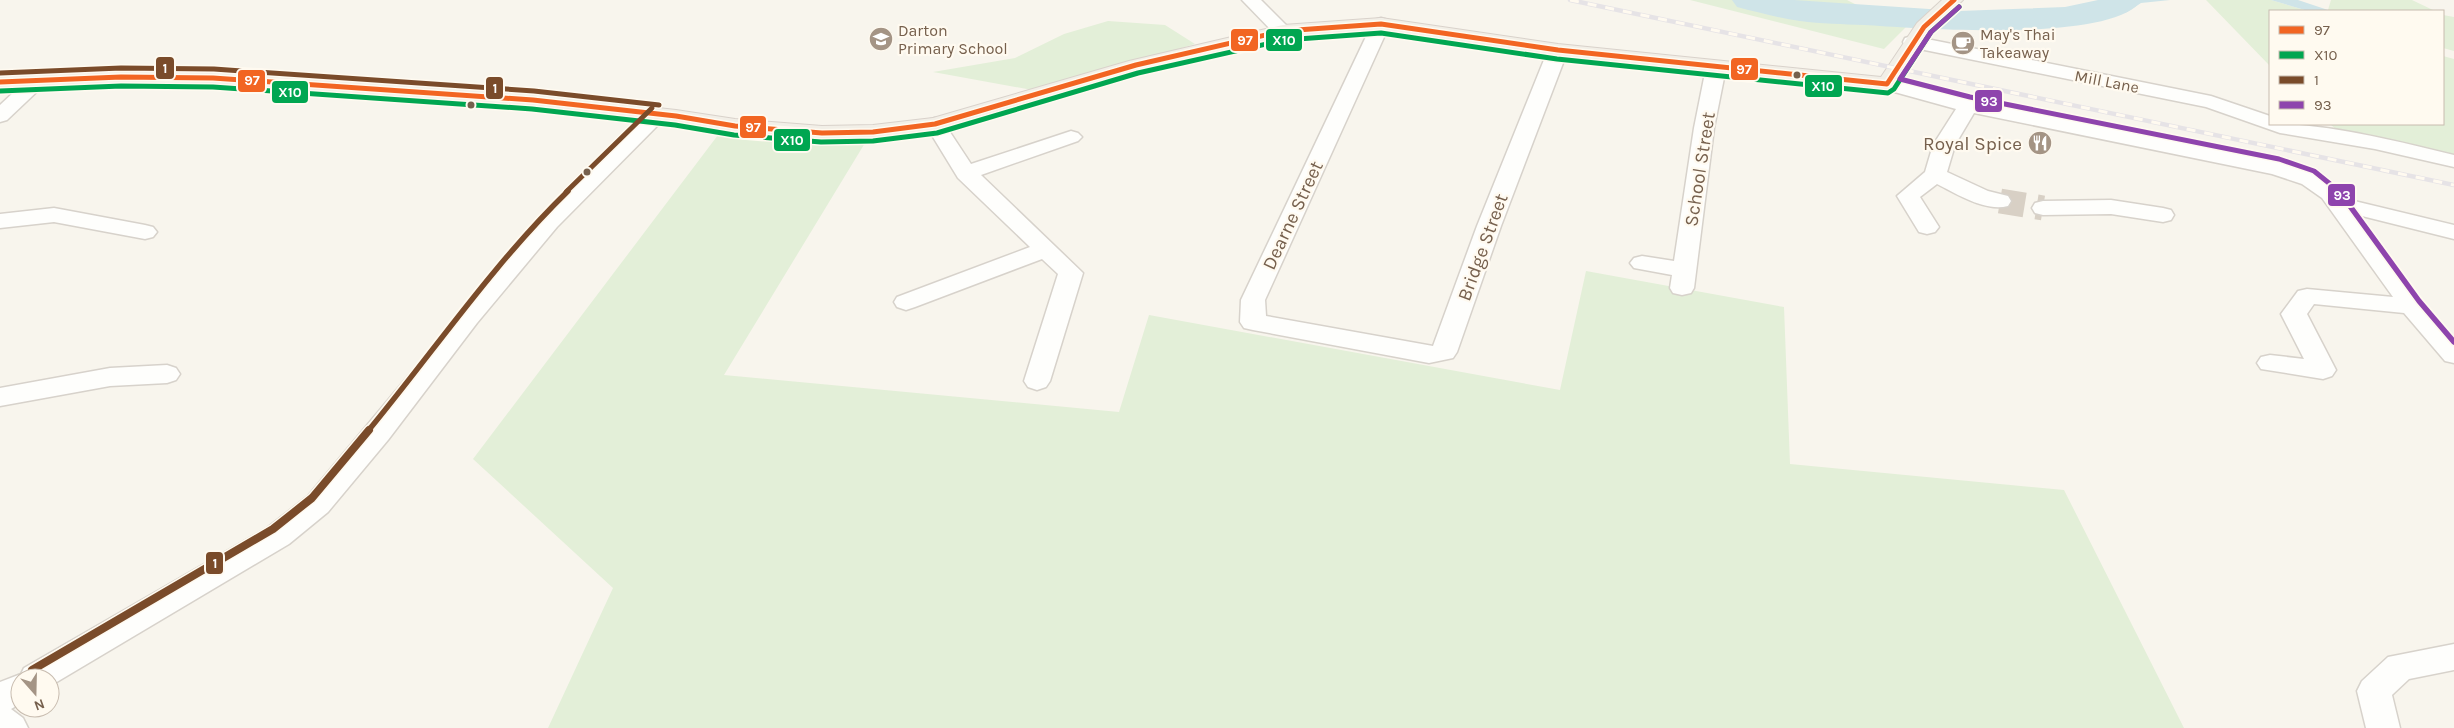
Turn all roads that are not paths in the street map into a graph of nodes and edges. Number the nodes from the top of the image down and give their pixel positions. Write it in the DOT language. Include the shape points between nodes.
graph roads {
  1 [pos="1251,0"];
  2 [pos="1954,0"];
  3 [pos="1381,24"];
  4 [pos="1925,27"];
  5 [pos="1282,31"];
  6 [pos="1558,50"];
  7 [pos="1716,68"];
  8 [pos="38,80"];
  9 [pos="0,82"];
  10 [pos="1887,84"];
  11 [pos="1968,106"];
  12 [pos="658,114"];
  13 [pos="0,116"];
  14 [pos="2269,122"];
  15 [pos="936,124"];
  16 [pos="2281,125"];
  17 [pos="1071,137"];
  18 [pos="2454,161"];
  19 [pos="966,173"];
  20 [pos="1935,175"];
  21 [pos="2000,201"];
  22 [pos="2339,204"];
  23 [pos="2043,208"];
  24 [pos="2163,215"];
  25 [pos="0,221"];
  26 [pos="1927,227"];
  27 [pos="145,232"];
  28 [pos="2454,232"];
  29 [pos="1046,249"];
  30 [pos="1642,263"];
  31 [pos="906,302"];
  32 [pos="2412,306"];
  33 [pos="1346,338"];
  34 [pos="2454,355"];
  35 [pos="2270,364"];
  36 [pos="167,374"];
  37 [pos="1037,381"];
  38 [pos="0,397"];
  39 [pos="2454,657"];
  40 [pos="53,668"];
  41 [pos="0,720"];
  42 [pos="12,728"];
  43 [pos="2383,728"];
  1 -- 5 [label="street"];
  2 -- 4 [label="main road"];
  3 -- 5 [label="main road"];
  3 -- 6 [label="main road"];
  3 -- 33 [label="street, Dearne Street" via="1252,300 1253,322"];
  4 -- 10 [label="main road"];
  4 -- 14 [label="street, Mill Lane" via="2211,102"];
  5 -- 15 [label="main road" via="1136,65"];
  6 -- 7 [label="main road"];
  6 -- 33 [label="street, Bridge Street" via="1444,352 1429,355"];
  7 -- 10 [label="main road"];
  7 -- 30 [label="street, School Street" via="1704,128 1683,279"];
  8 -- 9 [label="main road"];
  8 -- 12 [label="main road" via="213,78 532,100"];
  8 -- 13 [label="street"];
  10 -- 11 [label="street"];
  11 -- 20 [label="street" via="1944,145"];
  11 -- 22 [label="street" via="2294,172 2322,186"];
  12 -- 15 [label="main road" via="735,126 822,133 873,132"];
  12 -- 40 [label="street" via="549,222 318,504 278,536"];
  15 -- 19 [label="street"];
  16 -- 18 [label="street, Mill Lane"];
  17 -- 19 [label="street"];
  19 -- 29 [label="street"];
  20 -- 21 [label="street" via="1980,196"];
  20 -- 26 [label="street" via="1908,196"];
  22 -- 28 [label="street"];
  22 -- 32 [label="street"];
  23 -- 24 [label="street" via="2111,207"];
  25 -- 27 [label="street" via="54,215"];
  29 -- 31 [label="street"];
  29 -- 37 [label="street" via="1071,273"];
  32 -- 34 [label="street"];
  32 -- 35 [label="street" via="2307,296 2294,314 2323,370"];
  36 -- 38 [label="street" via="110,377"];
  39 -- 43 [label="street" via="2400,668 2374,691"];
  41 -- 42 [label="street"];
}
